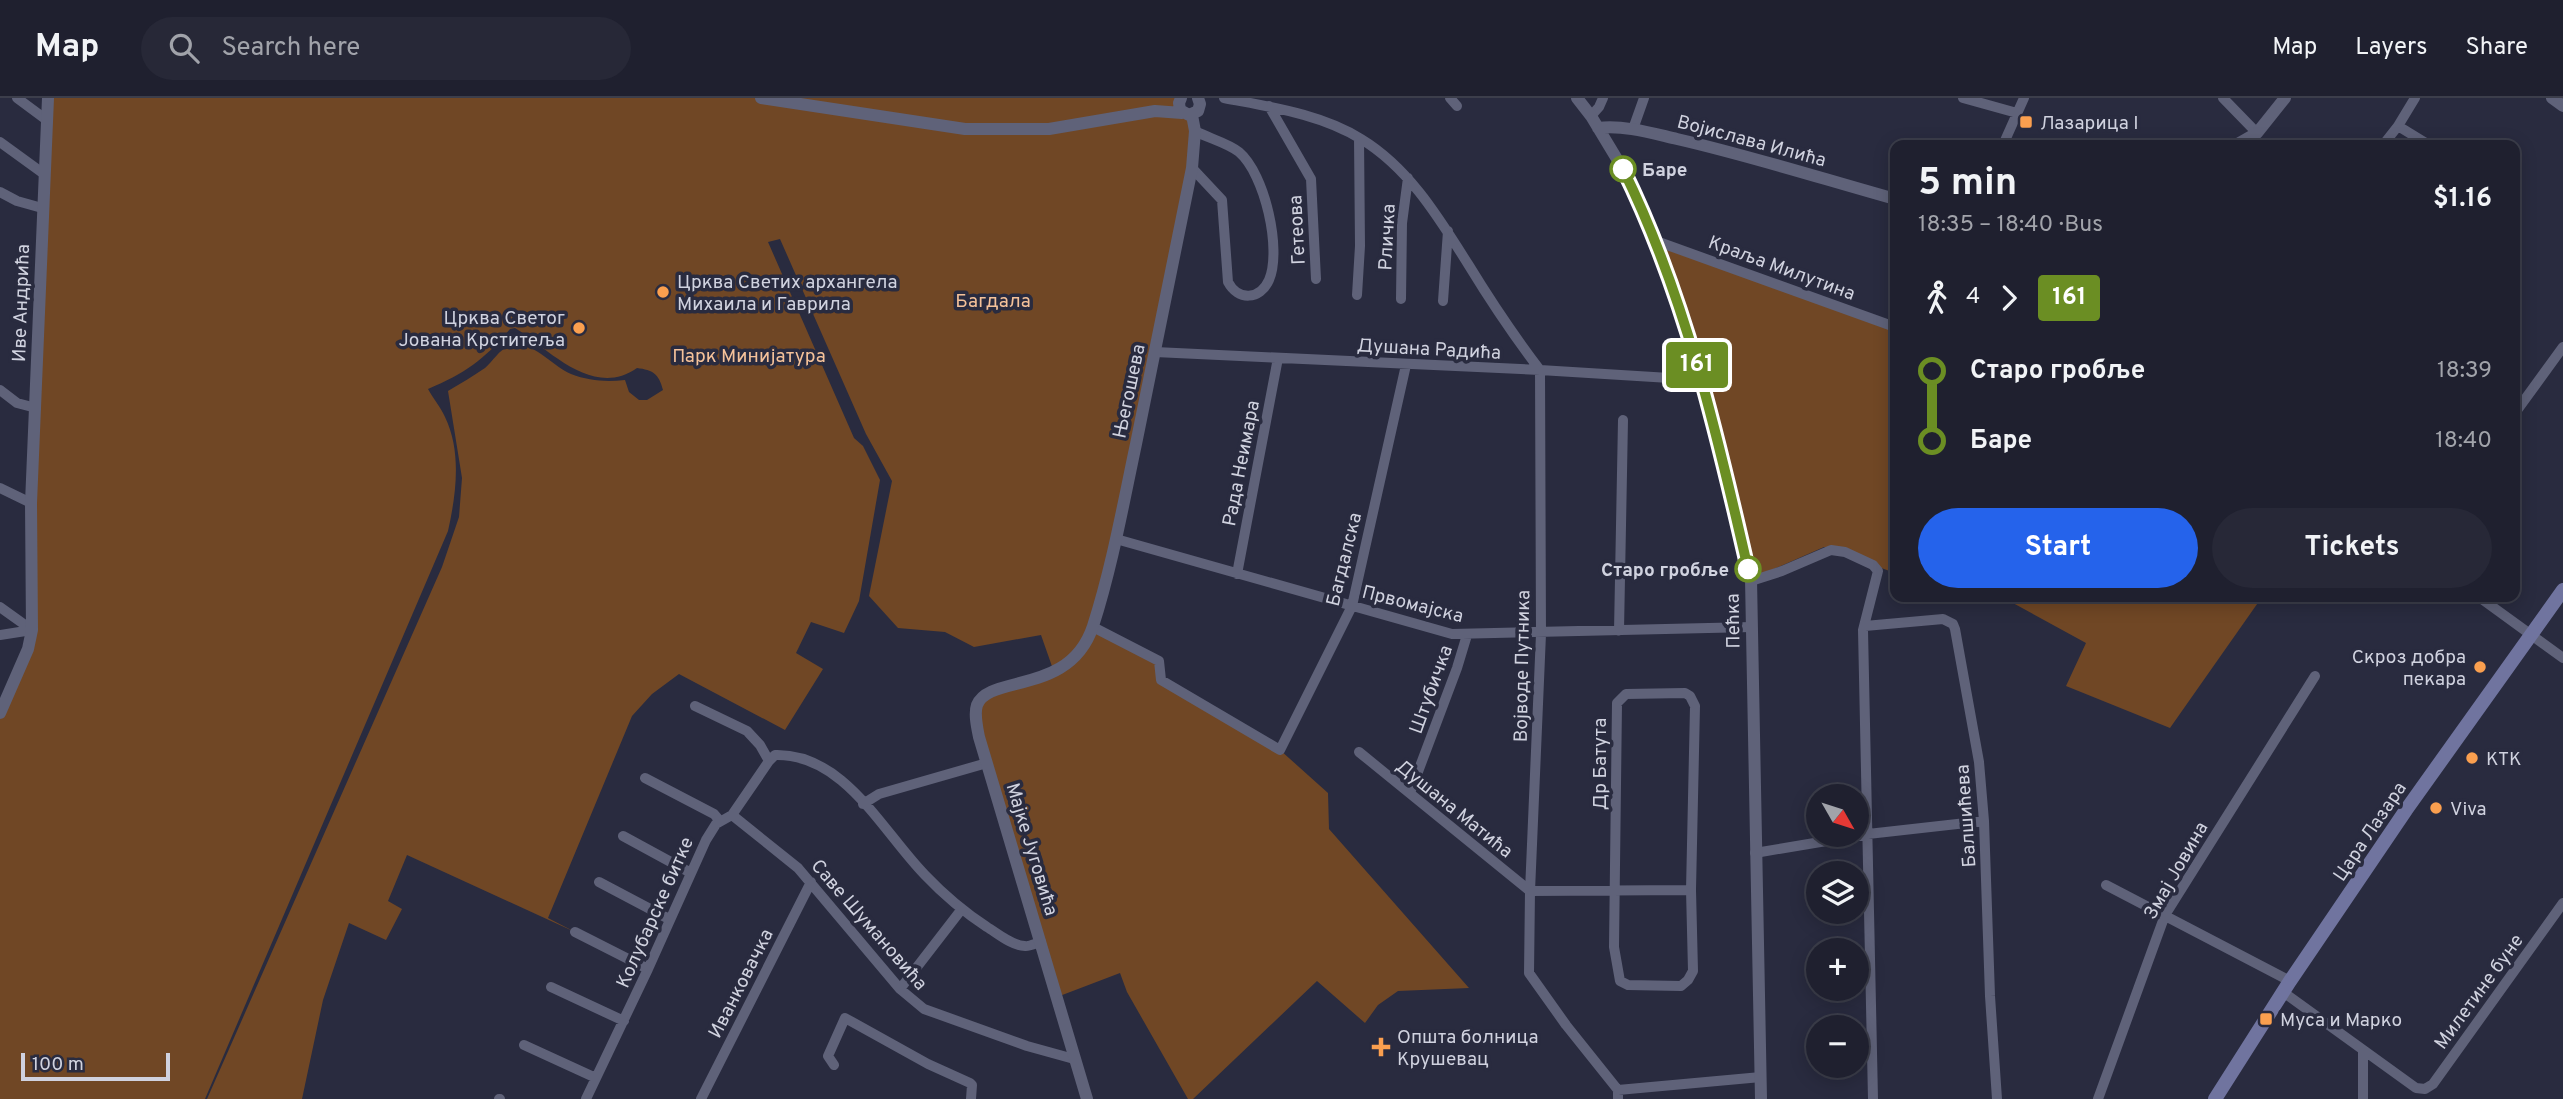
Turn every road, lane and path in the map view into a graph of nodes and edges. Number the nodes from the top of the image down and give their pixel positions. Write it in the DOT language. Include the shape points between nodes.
graph roads {
  1 [pos="17,98"];
  2 [pos="48,98"];
  3 [pos="761,98"];
  4 [pos="1181,98"];
  5 [pos="1201,98"];
  6 [pos="1224,98"];
  7 [pos="1577,98"];
  8 [pos="1603,98"];
  9 [pos="1644,98"];
  10 [pos="1963,98"];
  11 [pos="2024,98"];
  12 [pos="2223,98"];
  13 [pos="2285,98"];
  14 [pos="2415,98"];
  15 [pos="2552,98"];
  16 [pos="1269,106"];
  17 [pos="2563,106"];
  18 [pos="2017,113"];
  19 [pos="1187,114"];
  20 [pos="48,121"];
  21 [pos="1595,122"];
  22 [pos="2398,126"];
  23 [pos="1633,130"];
  24 [pos="1195,131"];
  25 [pos="2257,133"];
  26 [pos="1359,138"];
  27 [pos="2005,140"];
  28 [pos="2245,140"];
  29 [pos="2387,140"];
  30 [pos="2421,140"];
  31 [pos="0,142"];
  32 [pos="1192,168"];
  33 [pos="44,174"];
  34 [pos="1408,178"];
  35 [pos="0,192"];
  36 [pos="1890,198"];
  37 [pos="42,208"];
  38 [pos="1448,231"];
  39 [pos="1656,241"];
  40 [pos="1316,279"];
  41 [pos="1357,295"];
  42 [pos="1401,299"];
  43 [pos="1443,301"];
  44 [pos="1890,325"];
  45 [pos="2563,347"];
  46 [pos="1156,352"];
  47 [pos="1278,358"];
  48 [pos="1406,365"];
  49 [pos="1540,370"];
  50 [pos="1702,380"];
  51 [pos="0,390"];
  52 [pos="2520,406"];
  53 [pos="36,408"];
  54 [pos="1623,420"];
  55 [pos="0,488"];
  56 [pos="31,503"];
  57 [pos="1116,539"];
  58 [pos="1237,574"];
  59 [pos="1751,581"];
  60 [pos="2563,590"];
  61 [pos="2486,602"];
  62 [pos="1352,606"];
  63 [pos="0,607"];
  64 [pos="1865,626"];
  65 [pos="1093,627"];
  66 [pos="1752,628"];
  67 [pos="32,630"];
  68 [pos="1619,631"];
  69 [pos="1541,634"];
  70 [pos="0,635"];
  71 [pos="1467,635"];
  72 [pos="2530,635"];
  73 [pos="2563,658"];
  74 [pos="1067,665"];
  75 [pos="2315,676"];
  76 [pos="695,706"];
  77 [pos="0,713"];
  78 [pos="1359,752"];
  79 [pos="772,758"];
  80 [pos="987,763"];
  81 [pos="645,778"];
  82 [pos="1867,784"];
  83 [pos="1409,793"];
  84 [pos="863,804"];
  85 [pos="732,815"];
  86 [pos="720,821"];
  87 [pos="1984,821"];
  88 [pos="1869,834"];
  89 [pos="623,836"];
  90 [pos="1806,844"];
  91 [pos="1868,847"];
  92 [pos="1755,853"];
  93 [pos="691,873"];
  94 [pos="599,882"];
  95 [pos="811,882"];
  96 [pos="2106,885"];
  97 [pos="1616,889"];
  98 [pos="1690,890"];
  99 [pos="1530,891"];
  100 [pos="2563,903"];
  101 [pos="961,910"];
  102 [pos="2165,915"];
  103 [pos="669,919"];
  104 [pos="575,932"];
  105 [pos="1041,942"];
  106 [pos="648,969"];
  107 [pos="551,987"];
  108 [pos="2287,987"];
  109 [pos="900,989"];
  110 [pos="624,1021"];
  111 [pos="524,1045"];
  112 [pos="2363,1052"];
  113 [pos="1074,1059"];
  114 [pos="834,1065"];
  115 [pos="1761,1077"];
  116 [pos="596,1078"];
  117 [pos="1618,1094"];
  118 [pos="586,1099"];
  119 [pos="701,1099"];
  120 [pos="971,1099"];
  121 [pos="1087,1099"];
  122 [pos="1761,1099"];
  123 [pos="1873,1099"];
  124 [pos="1997,1099"];
  125 [pos="2098,1099"];
  126 [pos="2215,1099"];
  127 [pos="2363,1099"];
  1 -- 20 [label="street"];
  2 -- 20 [label="street, Иве Андрића"];
  3 -- 19 [label="street" via="965,129 1049,129 1155,111"];
  4 -- 19 [label="street, Његошева" via="1179,106"];
  5 -- 19 [label="street" via="1200,107"];
  6 -- 16 [label="street"];
  7 -- 21 [label="street, Пећка"];
  8 -- 21 [label="street"];
  9 -- 23 [label="street"];
  10 -- 18 [label="street"];
  11 -- 18 [label="street"];
  12 -- 25 [label="street"];
  13 -- 25 [label="street"];
  14 -- 22 [label="street"];
  15 -- 17 [label="street"];
  16 -- 26 [label="street"];
  16 -- 40 [label="street, Гетеова" via="1311,179"];
  18 -- 27 [label="street"];
  19 -- 24 [label="street, Његошева"];
  20 -- 33 [label="street, Иве Андрића"];
  21 -- 23 [label="street, Војислава Илића"];
  21 -- 39 [label="street, Пећка"];
  22 -- 29 [label="street"];
  22 -- 30 [label="street"];
  23 -- 36 [label="street, Војислава Илића"];
  24 -- 32 [label="street, Његошева"];
  24 -- 32 [label="street" via="1239,152 1261,182 1273,233 1270,278 1264,289 1245,297 1232,289 1222,200"];
  25 -- 28 [label="street"];
  26 -- 34 [label="street"];
  26 -- 41 [label="street"];
  31 -- 33 [label="street"];
  32 -- 46 [label="street, Његошева"];
  33 -- 37 [label="street, Иве Андрића"];
  34 -- 38 [label="street"];
  34 -- 42 [label="street, Рличка"];
  35 -- 37 [label="street"];
  37 -- 53 [label="street, Иве Андрића"];
  38 -- 43 [label="street"];
  38 -- 49 [label="street"];
  39 -- 44 [label="street, Краља Милутина"];
  39 -- 50 [label="street, Пећка"];
  45 -- 52 [label="street"];
  46 -- 47 [label="street, Душана Радића"];
  46 -- 57 [label="street, Његошева"];
  47 -- 48 [label="street, Душана Радића"];
  47 -- 58 [label="street, Рада Неимара"];
  48 -- 49 [label="street, Душана Радића"];
  48 -- 62 [label="street, Багдалска"];
  49 -- 50 [label="street, Душана Радића"];
  49 -- 69 [label="street, Војводе Путника"];
  50 -- 59 [label="street, Пећка"];
  51 -- 53 [label="street" via="17,403"];
  53 -- 56 [label="street, Иве Андрића"];
  54 -- 68 [label="street"];
  55 -- 56 [label="street"];
  56 -- 67 [label="street, Иве Андрића"];
  57 -- 58 [label="street, Првомајска"];
  57 -- 65 [label="street, Његошева"];
  58 -- 62 [label="street, Првомајска"];
  59 -- 64 [label="street" via="1831,550 1844,552 1878,571"];
  59 -- 66 [label="street, Пећка"];
  60 -- 72 [label="main road, Цара Лазара"];
  61 -- 72 [label="street"];
  62 -- 65 [label="street, Багдалска" via="1280,750 1161,680 1160,662"];
  62 -- 71 [label="street, Првомајска"];
  63 -- 67 [label="street"];
  64 -- 82 [label="street"];
  64 -- 87 [label="street, Балшићева" via="1943,619 1953,624 1979,762"];
  65 -- 74 [label="street, Његошева"];
  66 -- 68 [label="street, Првомајска"];
  66 -- 92 [label="street, Пећка"];
  67 -- 70 [label="street"];
  67 -- 77 [label="street, Иве Андрића"];
  68 -- 69 [label="street, Првомајска"];
  69 -- 71 [label="street, Првомајска"];
  69 -- 99 [label="street, Војводе Путника"];
  71 -- 83 [label="street, Штубичка"];
  72 -- 73 [label="street"];
  72 -- 108 [label="main road, Цара Лазара"];
  74 -- 80 [label="street, Мајке Југовића" via="983,696 976,706 976,720"];
  75 -- 102 [label="street, Змај Јовина"];
  76 -- 79 [label="street" via="747,730"];
  78 -- 83 [label="street, Душана Матића"];
  79 -- 84 [label="street" via="805,758 822,765"];
  79 -- 85 [label="street"];
  80 -- 84 [label="street" via="879,794"];
  80 -- 105 [label="street, Мајке Југовића"];
  81 -- 86 [label="street"];
  83 -- 99 [label="street, Душана Матића"];
  84 -- 101 [label="street"];
  85 -- 86 [label="street"];
  85 -- 95 [label="street, Саве Шумановића"];
  86 -- 93 [label="street, Колубарске битке"];
  87 -- 88 [label="street"];
  87 -- 124 [label="street, Балшићева"];
  89 -- 93 [label="street"];
  90 -- 92 [label="street"];
  91 -- 123 [label="street"];
  92 -- 115 [label="street, Пећка"];
  93 -- 103 [label="street, Колубарске битке"];
  94 -- 103 [label="street"];
  95 -- 109 [label="street, Саве Шумановића"];
  95 -- 119 [label="street, Иванковачка"];
  96 -- 102 [label="street"];
  97 -- 98 [label="street"];
  97 -- 98 [label="street, Др Батута" via="1614,947 1620,981 1657,987 1681,986 1693,971"];
  97 -- 98 [label="street, Др Батута" via="1617,703 1626,694 1685,694 1695,706"];
  97 -- 99 [label="street"];
  99 -- 117 [label="street, Војводе Путника" via="1529,973"];
  100 -- 112 [label="street, Милетине буне" via="2433,1084 2416,1088"];
  101 -- 105 [label="street" via="1025,947"];
  101 -- 109 [label="street"];
  102 -- 108 [label="street"];
  102 -- 125 [label="street, Змај Јовина"];
  103 -- 106 [label="street, Колубарске битке"];
  104 -- 106 [label="street"];
  105 -- 113 [label="street, Мајке Југовића"];
  106 -- 110 [label="street, Колубарске битке"];
  107 -- 110 [label="street"];
  108 -- 112 [label="street"];
  108 -- 126 [label="main road, Цара Лазара"];
  109 -- 113 [label="street, Саве Шумановића" via="924,1009"];
  110 -- 116 [label="street, Колубарске битке"];
  111 -- 116 [label="street"];
  112 -- 127 [label="street"];
  113 -- 121 [label="street, Мајке Југовића"];
  114 -- 120 [label="street" via="828,1056 845,1018 970,1083"];
  115 -- 117 [label="street"];
  115 -- 122 [label="street, Пећка"];
  116 -- 118 [label="street, Колубарске битке"];
}
